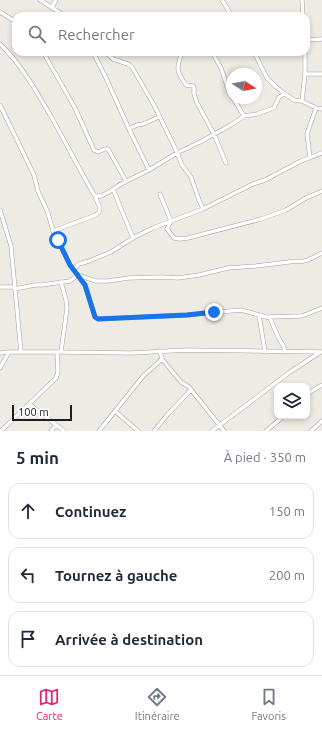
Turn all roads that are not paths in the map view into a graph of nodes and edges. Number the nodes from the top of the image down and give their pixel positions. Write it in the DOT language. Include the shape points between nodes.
graph roads {
  1 [pos="40,0"];
  2 [pos="56,0"];
  3 [pos="222,0"];
  4 [pos="302,0"];
  5 [pos="53,8"];
  6 [pos="0,12"];
  7 [pos="59,12"];
  8 [pos="230,12"];
  9 [pos="303,12"];
  10 [pos="12,20"];
  11 [pos="322,39"];
  12 [pos="310,40"];
  13 [pos="0,44"];
  14 [pos="45,56"];
  15 [pos="95,56"];
  16 [pos="110,56"];
  17 [pos="181,56"];
  18 [pos="214,56"];
  19 [pos="256,56"];
  20 [pos="305,56"];
  21 [pos="305,74"];
  22 [pos="322,74"];
  23 [pos="226,83"];
  24 [pos="284,94"];
  25 [pos="302,101"];
  26 [pos="236,104"];
  27 [pos="0,105"];
  28 [pos="316,108"];
  29 [pos="322,110"];
  30 [pos="244,116"];
  31 [pos="159,117"];
  32 [pos="129,129"];
  33 [pos="214,134"];
  34 [pos="177,153"];
  35 [pos="322,153"];
  36 [pos="310,157"];
  37 [pos="226,163"];
  38 [pos="149,170"];
  39 [pos="126,181"];
  40 [pos="113,189"];
  41 [pos="322,191"];
  42 [pos="160,194"];
  43 [pos="95,196"];
  44 [pos="203,208"];
  45 [pos="0,210"];
  46 [pos="171,221"];
  47 [pos="53,231"];
  48 [pos="133,238"];
  49 [pos="322,253"];
  50 [pos="74,269"];
  51 [pos="78,275"];
  52 [pos="61,282"];
  53 [pos="0,287"];
  54 [pos="15,288"];
  55 [pos="322,308"];
  56 [pos="259,315"];
  57 [pos="269,317"];
  58 [pos="160,351"];
  59 [pos="9,352"];
  60 [pos="21,352"];
  61 [pos="59,352"];
  62 [pos="265,352"];
  63 [pos="285,352"];
  64 [pos="321,352"];
  65 [pos="0,353"];
  66 [pos="162,359"];
  67 [pos="0,368"];
  68 [pos="322,385"];
  69 [pos="192,390"];
  70 [pos="310,392"];
  71 [pos="29,404"];
  72 [pos="115,411"];
  73 [pos="280,419"];
  74 [pos="322,421"];
  75 [pos="56,425"];
  76 [pos="220,426"];
  77 [pos="1,431"];
  78 [pos="51,431"];
  79 [pos="64,431"];
  80 [pos="99,431"];
  81 [pos="138,431"];
  82 [pos="154,431"];
  83 [pos="212,431"];
  84 [pos="224,431"];
  85 [pos="266,431"];
  86 [pos="311,431"];
  1 -- 5 [label="street"];
  2 -- 5 [label="street"];
  3 -- 8 [label="street"];
  4 -- 9 [label="street"];
  5 -- 7 [label="street"];
  6 -- 10 [label="street"];
  11 -- 12 [label="street"];
  13 -- 43 [label="street" via="36,92"];
  14 -- 39 [label="street" via="75,108 94,150 98,152 108,149"];
  15 -- 32 [label="street"];
  16 -- 31 [label="street" via="132,67"];
  17 -- 33 [label="street" via="178,73 186,85 193,86 197,103"];
  18 -- 23 [label="street"];
  19 -- 24 [label="street" via="267,78"];
  20 -- 21 [label="street"];
  21 -- 22 [label="street"];
  21 -- 25 [label="street"];
  24 -- 25 [label="street"];
  24 -- 30 [label="street" via="274,108"];
  25 -- 28 [label="street"];
  26 -- 30 [label="street"];
  27 -- 47 [label="street" via="34,175"];
  28 -- 29 [label="street"];
  28 -- 36 [label="street" via="307,134"];
  30 -- 33 [label="street"];
  31 -- 32 [label="street"];
  31 -- 34 [label="street"];
  32 -- 38 [label="street"];
  33 -- 34 [label="street"];
  33 -- 37 [label="street"];
  34 -- 38 [label="street"];
  34 -- 44 [label="street" via="191,177"];
  35 -- 36 [label="street"];
  36 -- 44 [label="street"];
  38 -- 39 [label="street"];
  39 -- 40 [label="street"];
  40 -- 43 [label="street" via="101,196"];
  40 -- 48 [label="street"];
  41 -- 46 [label="street" via="271,216 188,238 176,239 172,236 167,229"];
  42 -- 46 [label="street"];
  43 -- 47 [label="street" via="100,208 98,214"];
  44 -- 46 [label="street"];
  45 -- 54 [label="street" via="10,246"];
  46 -- 48 [label="street"];
  47 -- 50 [label="street"];
  48 -- 50 [label="street" via="111,252 79,264"];
  49 -- 51 [label="street" via="302,262 228,268 186,277 96,281"];
  50 -- 51 [label="street"];
  51 -- 52 [label="street" via="70,281"];
  51 -- 56 [label="street" via="85,285 95,317 98,319 241,310"];
  52 -- 54 [label="street"];
  52 -- 61 [label="street" via="67,308"];
  53 -- 54 [label="street"];
  54 -- 60 [label="street"];
  55 -- 57 [label="street" via="302,316"];
  56 -- 57 [label="street"];
  56 -- 62 [label="street"];
  57 -- 63 [label="street"];
  58 -- 61 [label="street" via="122,354"];
  58 -- 62 [label="street"];
  58 -- 66 [label="street"];
  59 -- 60 [label="street"];
  59 -- 65 [label="street"];
  59 -- 67 [label="street"];
  60 -- 61 [label="street"];
  61 -- 71 [label="street" via="56,378"];
  62 -- 63 [label="street"];
  63 -- 64 [label="street"];
  64 -- 76 [label="street" via="290,372"];
  66 -- 69 [label="street" via="181,382"];
  66 -- 72 [label="street" via="144,375"];
  68 -- 70 [label="street"];
  69 -- 76 [label="street"];
  69 -- 82 [label="street"];
  71 -- 75 [label="street"];
  71 -- 77 [label="street"];
  72 -- 80 [label="street"];
  72 -- 81 [label="street"];
  73 -- 85 [label="street"];
  74 -- 86 [label="street"];
  75 -- 78 [label="street"];
  75 -- 79 [label="street"];
  76 -- 83 [label="street"];
  76 -- 84 [label="street"];
}
